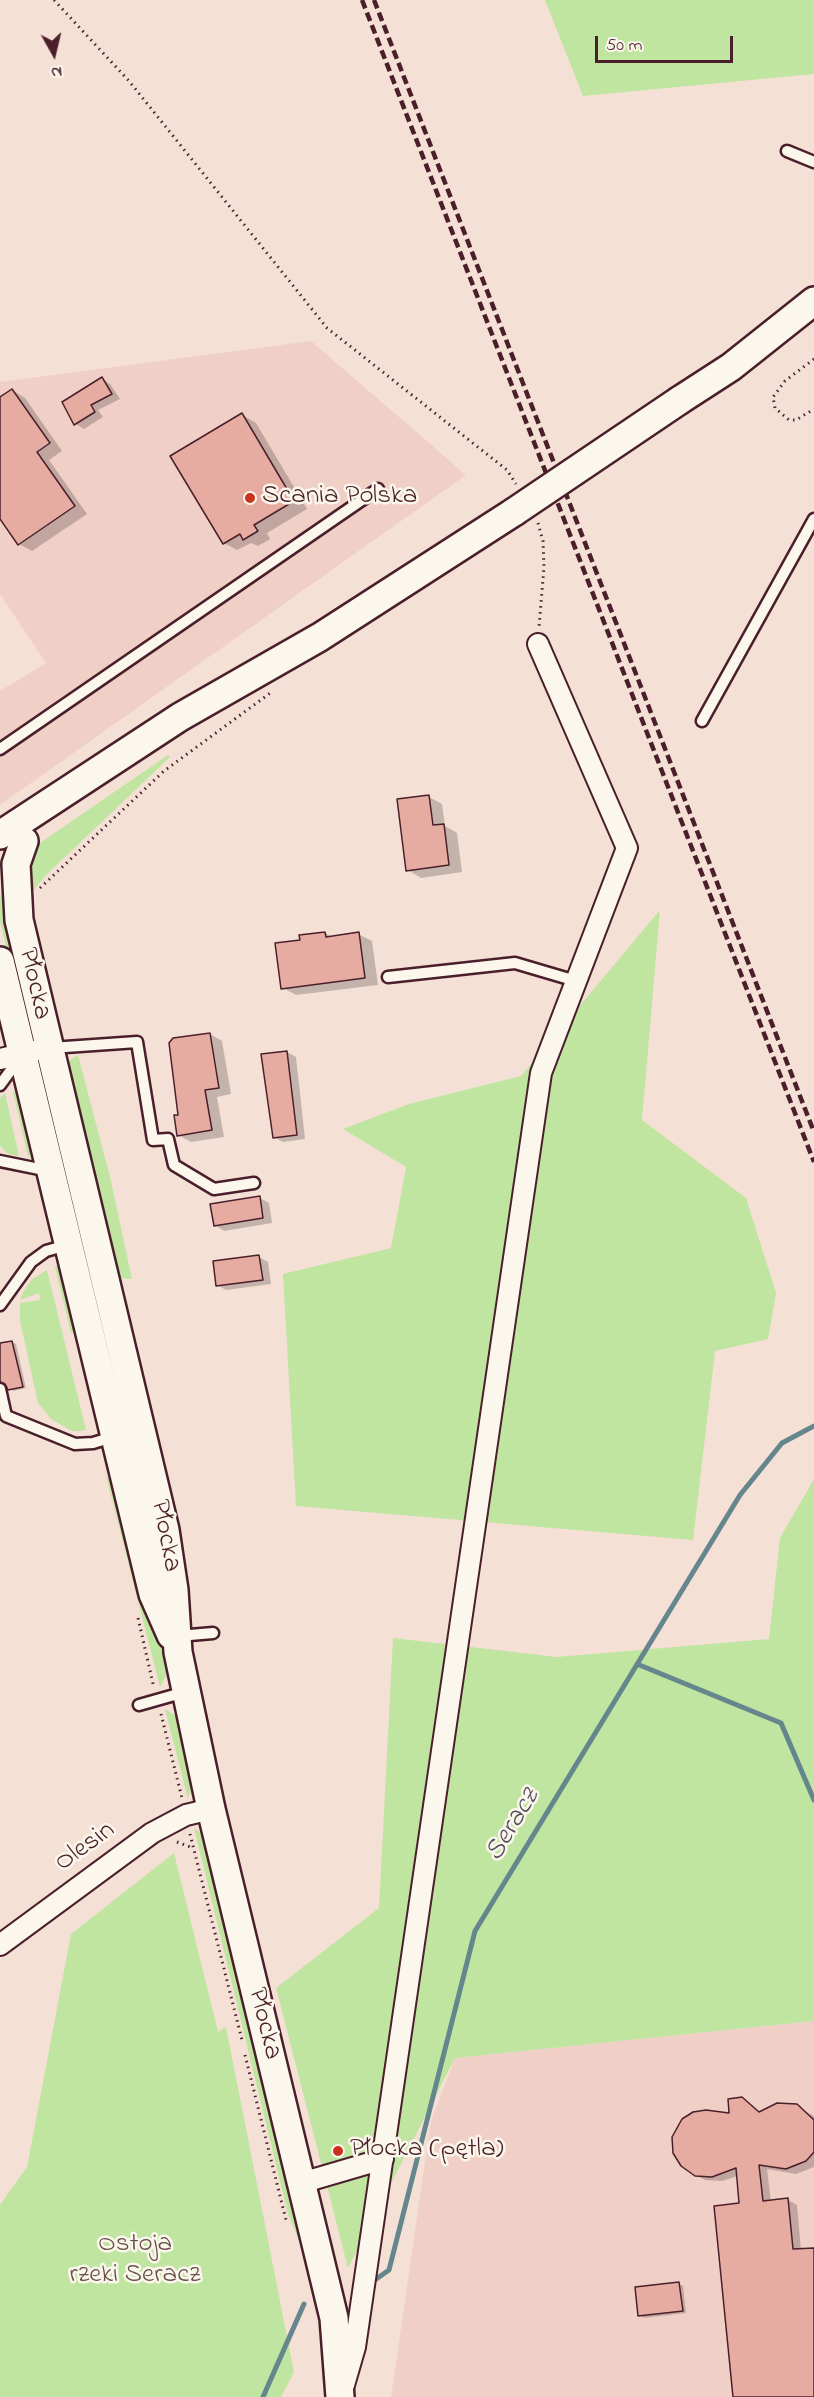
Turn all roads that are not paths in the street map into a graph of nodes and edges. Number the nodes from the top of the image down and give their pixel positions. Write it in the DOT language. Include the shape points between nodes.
graph roads {
  1 [pos="787,151"];
  2 [pos="814,162"];
  3 [pos="814,301"];
  4 [pos="378,489"];
  5 [pos="814,519"];
  6 [pos="538,644"];
  7 [pos="702,721"];
  8 [pos="0,749"];
  9 [pos="12,838"];
  10 [pos="0,856"];
  11 [pos="0,874"];
  12 [pos="19,920"];
  13 [pos="0,961"];
  14 [pos="388,977"];
  15 [pos="576,981"];
  16 [pos="48,1048"];
  17 [pos="11,1057"];
  18 [pos="0,1085"];
  19 [pos="0,1161"];
  20 [pos="50,1171"];
  21 [pos="254,1183"];
  22 [pos="95,1238"];
  23 [pos="68,1245"];
  24 [pos="0,1305"];
  25 [pos="0,1389"];
  26 [pos="139,1422"];
  27 [pos="114,1437"];
  28 [pos="213,1633"];
  29 [pos="176,1641"];
  30 [pos="186,1692"];
  31 [pos="139,1706"];
  32 [pos="198,1812"];
  33 [pos="0,1945"];
  34 [pos="383,2159"];
  35 [pos="302,2183"];
  36 [pos="340,2397"];
  1 -- 2 [label="lane"];
  3 -- 9 [label="street, bridge" via="732,367 320,637 180,717"];
  4 -- 8 [label="lane"];
  5 -- 7 [label="lane"];
  6 -- 15 [label="street" via="627,848"];
  9 -- 10 [label="street"];
  9 -- 12 [label="street, Płocka"];
  11 -- 12 [label="street, Płocka"];
  12 -- 16 [label="street, Płocka"];
  13 -- 17 [label="street, Płocka"];
  14 -- 15 [label="lane" via="515,963"];
  15 -- 34 [label="street" via="541,1073"];
  16 -- 17 [label="street, Płocka"];
  16 -- 21 [label="lane" via="137,1042 153,1140 168,1138 174,1165 214,1189"];
  16 -- 22 [label="street, Płocka"];
  17 -- 18 [label="lane"];
  17 -- 20 [label="street, Płocka"];
  19 -- 20 [label="lane"];
  20 -- 23 [label="street, Płocka"];
  22 -- 23 [label="street"];
  22 -- 26 [label="street, Płocka"];
  23 -- 24 [label="lane" via="46,1251 31,1262"];
  23 -- 27 [label="street, Płocka"];
  25 -- 27 [label="lane" via="6,1416 75,1443"];
  26 -- 27 [label="street"];
  26 -- 29 [label="street, Płocka" via="165,1530 174,1590"];
  27 -- 29 [label="street, Płocka" via="153,1594"];
  28 -- 29 [label="lane"];
  29 -- 30 [label="street, Płocka"];
  30 -- 31 [label="lane"];
  30 -- 32 [label="street, Płocka"];
  32 -- 33 [label="street, Olesin" via="152,1833"];
  32 -- 35 [label="street, Płocka"];
  34 -- 35 [label="street"];
  34 -- 36 [label="street" via="355,2347"];
  35 -- 36 [label="street, Płocka" via="334,2318"];
}
